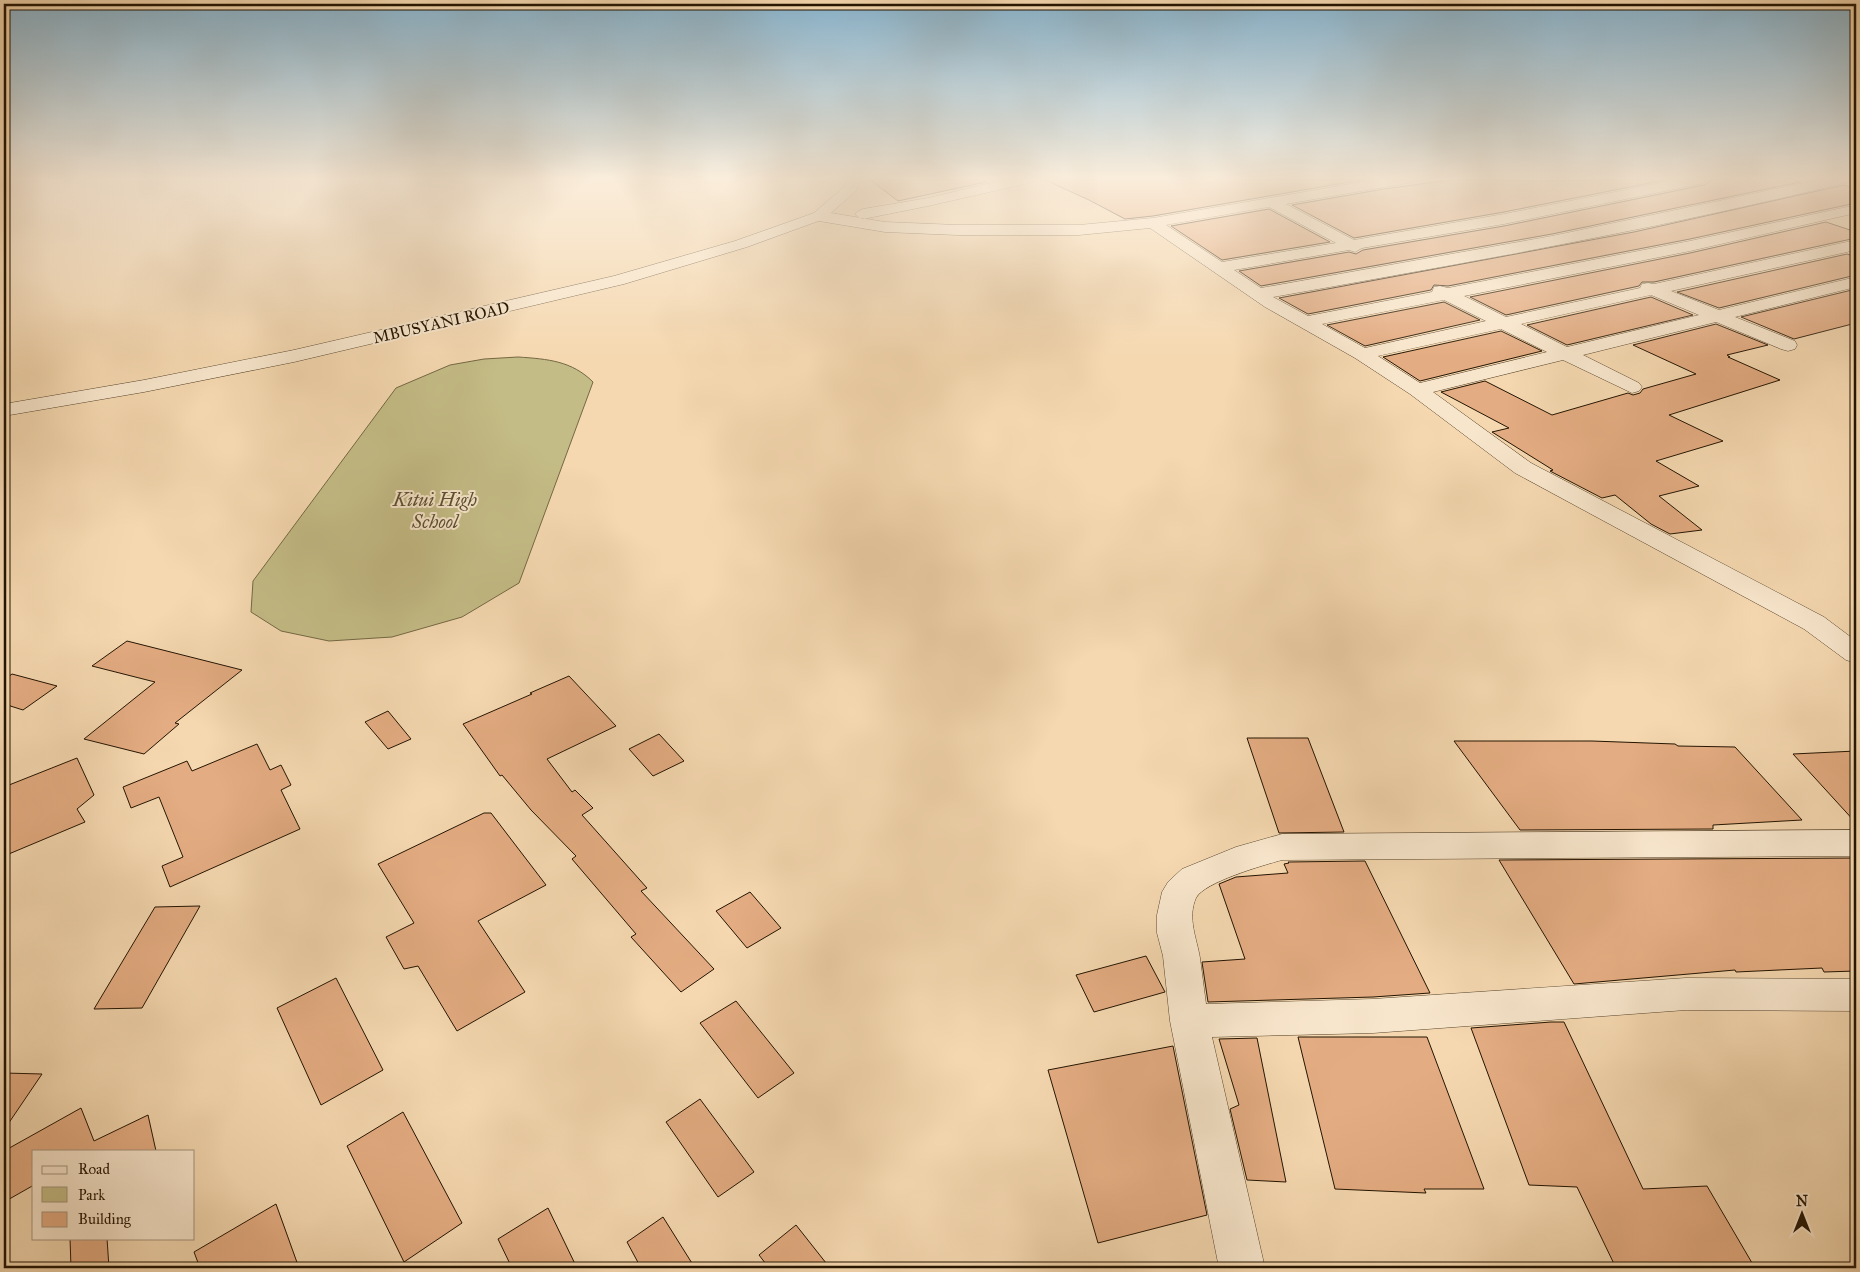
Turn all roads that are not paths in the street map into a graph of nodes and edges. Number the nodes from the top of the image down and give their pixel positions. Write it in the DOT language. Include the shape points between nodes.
graph roads {
  1 [pos="758,238"];
  2 [pos="1174,238"];
  3 [pos="1339,238"];
  4 [pos="1390,238"];
  5 [pos="1557,238"];
  6 [pos="1724,238"];
  7 [pos="1815,238"];
  8 [pos="1539,242"];
  9 [pos="1351,245"];
  10 [pos="1851,249"];
  11 [pos="1591,265"];
  12 [pos="1218,268"];
  13 [pos="1398,269"];
  14 [pos="1856,282"];
  15 [pos="1652,290"];
  16 [pos="1258,294"];
  17 [pos="1446,294"];
  18 [pos="1716,316"];
  19 [pos="1304,322"];
  20 [pos="1502,323"];
  21 [pos="1788,345"];
  22 [pos="1362,354"];
  23 [pos="1564,354"];
  24 [pos="1632,387"];
  25 [pos="1417,390"];
  26 [pos="4,410"];
  27 [pos="1856,654"];
  28 [pos="1856,843"];
  29 [pos="1856,995"];
  30 [pos="1189,1021"];
  31 [pos="1242,1268"];
  1 -- 26 [label="street, MBUSYANI ROAD" via="618,280 294,356"];
  2 -- 12 [label="street"];
  3 -- 9 [label="street"];
  4 -- 9 [label="street"];
  5 -- 8 [label="street"];
  6 -- 11 [label="street"];
  7 -- 10 [label="street"];
  8 -- 11 [label="street"];
  8 -- 13 [label="street"];
  9 -- 12 [label="street"];
  9 -- 13 [label="street"];
  10 -- 15 [label="street"];
  11 -- 15 [label="street"];
  11 -- 17 [label="street"];
  12 -- 16 [label="street"];
  13 -- 16 [label="street"];
  13 -- 17 [label="street"];
  14 -- 18 [label="street"];
  15 -- 18 [label="street"];
  15 -- 20 [label="street"];
  16 -- 19 [label="street"];
  17 -- 19 [label="street"];
  17 -- 20 [label="street"];
  18 -- 21 [label="street"];
  18 -- 23 [label="street"];
  19 -- 22 [label="street"];
  20 -- 22 [label="street"];
  20 -- 23 [label="street"];
  22 -- 25 [label="street"];
  23 -- 24 [label="street"];
  23 -- 25 [label="street"];
  25 -- 27 [label="street" via="1523,468 1814,624"];
  28 -- 30 [label="street" via="1282,847 1248,856 1194,878 1180,892 1175,932"];
  29 -- 30 [label="street" via="1686,994 1373,1016"];
  30 -- 31 [label="street"];
}
